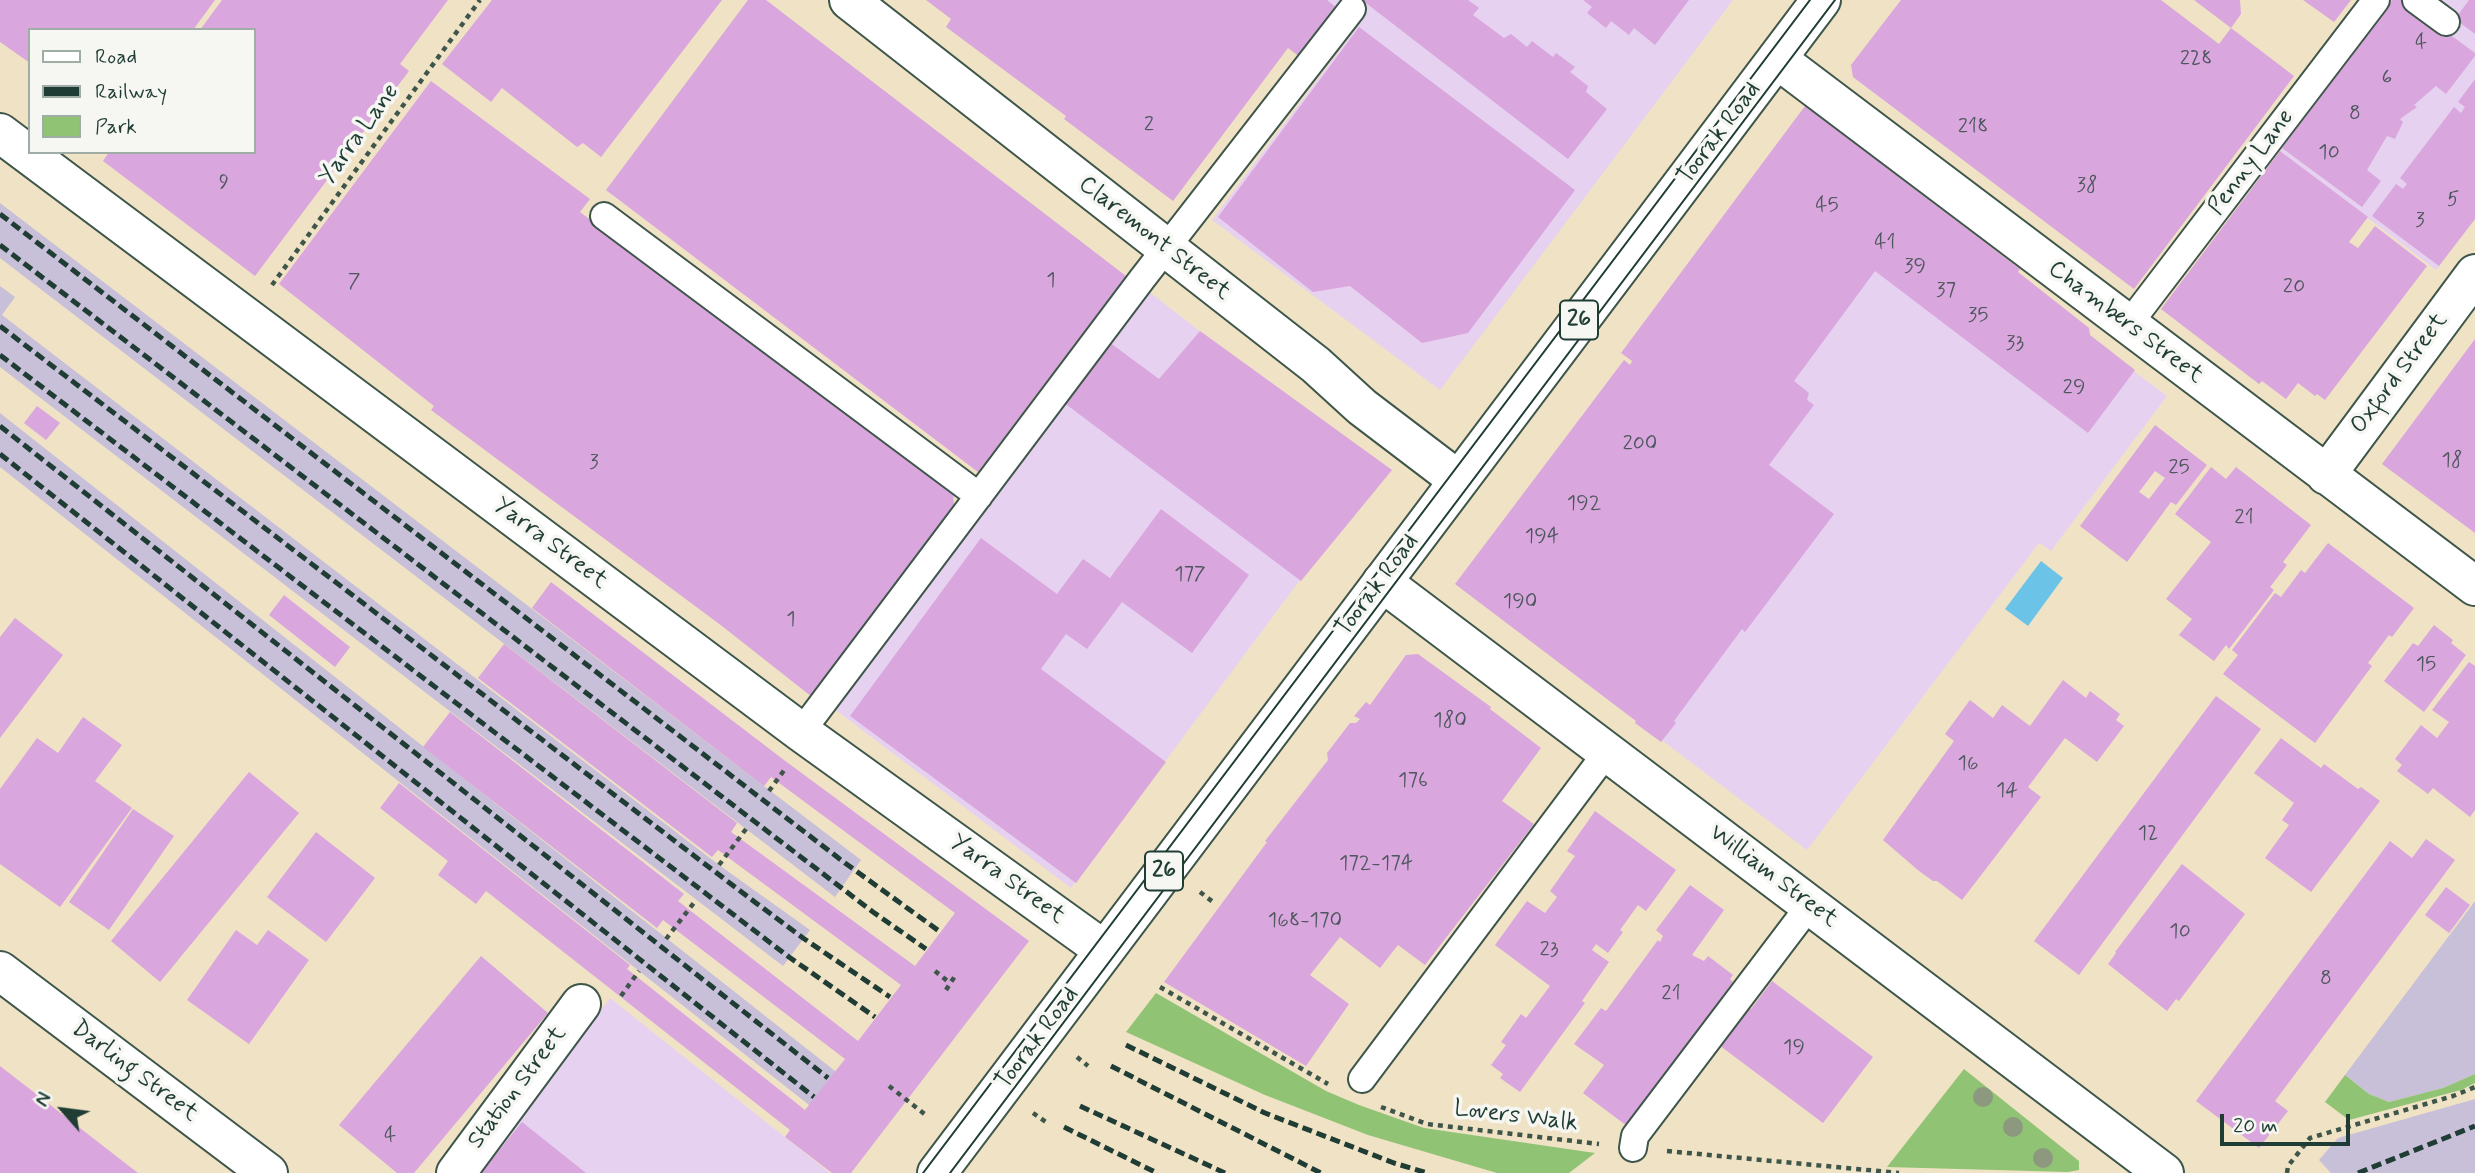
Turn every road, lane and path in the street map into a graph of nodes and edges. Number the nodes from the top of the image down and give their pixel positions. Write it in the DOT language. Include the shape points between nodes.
graph roads {
  1 [pos="480,0"];
  2 [pos="849,0"];
  3 [pos="1821,0"];
  4 [pos="2376,0"];
  5 [pos="2416,0"];
  6 [pos="1352,9"];
  7 [pos="2446,22"];
  8 [pos="1777,59"];
  9 [pos="0,133"];
  10 [pos="604,216"];
  11 [pos="1166,249"];
  12 [pos="267,292"];
  13 [pos="2469,293"];
  14 [pos="2128,325"];
  15 [pos="2326,475"];
  16 [pos="1458,480"];
  17 [pos="979,496"];
  18 [pos="1382,582"];
  19 [pos="2475,586"];
  20 [pos="795,748"];
  21 [pos="1607,752"];
  22 [pos="769,791"];
  23 [pos="747,829"];
  24 [pos="719,865"];
  25 [pos="696,900"];
  26 [pos="1810,905"];
  27 [pos="666,939"];
  28 [pos="1104,950"];
  29 [pos="0,971"];
  30 [pos="639,971"];
  31 [pos="935,971"];
  32 [pos="955,976"];
  33 [pos="950,983"];
  34 [pos="1160,987"];
  35 [pos="946,989"];
  36 [pos="599,1002"];
  37 [pos="1081,1060"];
  38 [pos="1088,1066"];
  39 [pos="1350,1085"];
  40 [pos="889,1086"];
  41 [pos="2475,1087"];
  42 [pos="1377,1105"];
  43 [pos="929,1117"];
  44 [pos="1633,1148"];
  45 [pos="268,1173"];
  46 [pos="456,1173"];
  47 [pos="937,1173"];
  48 [pos="1899,1173"];
  49 [pos="2164,1173"];
  50 [pos="2287,1173"];
  1 -- 12 [label="path, Yarra Lane"];
  2 -- 11 [label="street, Claremont Street"];
  3 -- 8 [label="street, Toorak Road / 26"];
  4 -- 14 [label="lane, Penny Lane"];
  5 -- 7 [label="lane"];
  6 -- 11 [label="lane"];
  8 -- 14 [label="street, Chambers Street"];
  8 -- 16 [label="street, Toorak Road / 26"];
  9 -- 20 [label="street, Yarra Street"];
  10 -- 17 [label="lane"];
  11 -- 16 [label="street, Claremont Street"];
  11 -- 17 [label="lane"];
  13 -- 15 [label="street, Oxford Street"];
  14 -- 15 [label="street, Chambers Street"];
  15 -- 19 [label="street, Chambers Street"];
  16 -- 18 [label="street, Toorak Road / 26"];
  17 -- 20 [label="lane"];
  18 -- 21 [label="street, William Street"];
  18 -- 28 [label="street, Toorak Road / 26"];
  20 -- 22 [label="path"];
  20 -- 28 [label="street, Yarra Street"];
  21 -- 26 [label="street, William Street"];
  21 -- 39 [label="lane"];
  23 -- 24 [label="path"];
  25 -- 27 [label="path"];
  26 -- 44 [label="lane" via="1635,1136"];
  26 -- 49 [label="street, William Street"];
  28 -- 47 [label="street, Toorak Road / 26"];
  29 -- 45 [label="street, Darling Street"];
  30 -- 36 [label="path"];
  31 -- 33 [label="path"];
  32 -- 33 [label="path"];
  33 -- 35 [label="path"];
  34 -- 39 [label="path"];
  36 -- 46 [label="street, Station Street"];
  37 -- 38 [label="path"];
  40 -- 43 [label="path"];
  41 -- 50 [label="path" via="2310,1138"];
  42 -- 44 [label="path, Lovers Walk" via="1427,1124"];
  44 -- 48 [label="path, Lovers Walk"];
}
